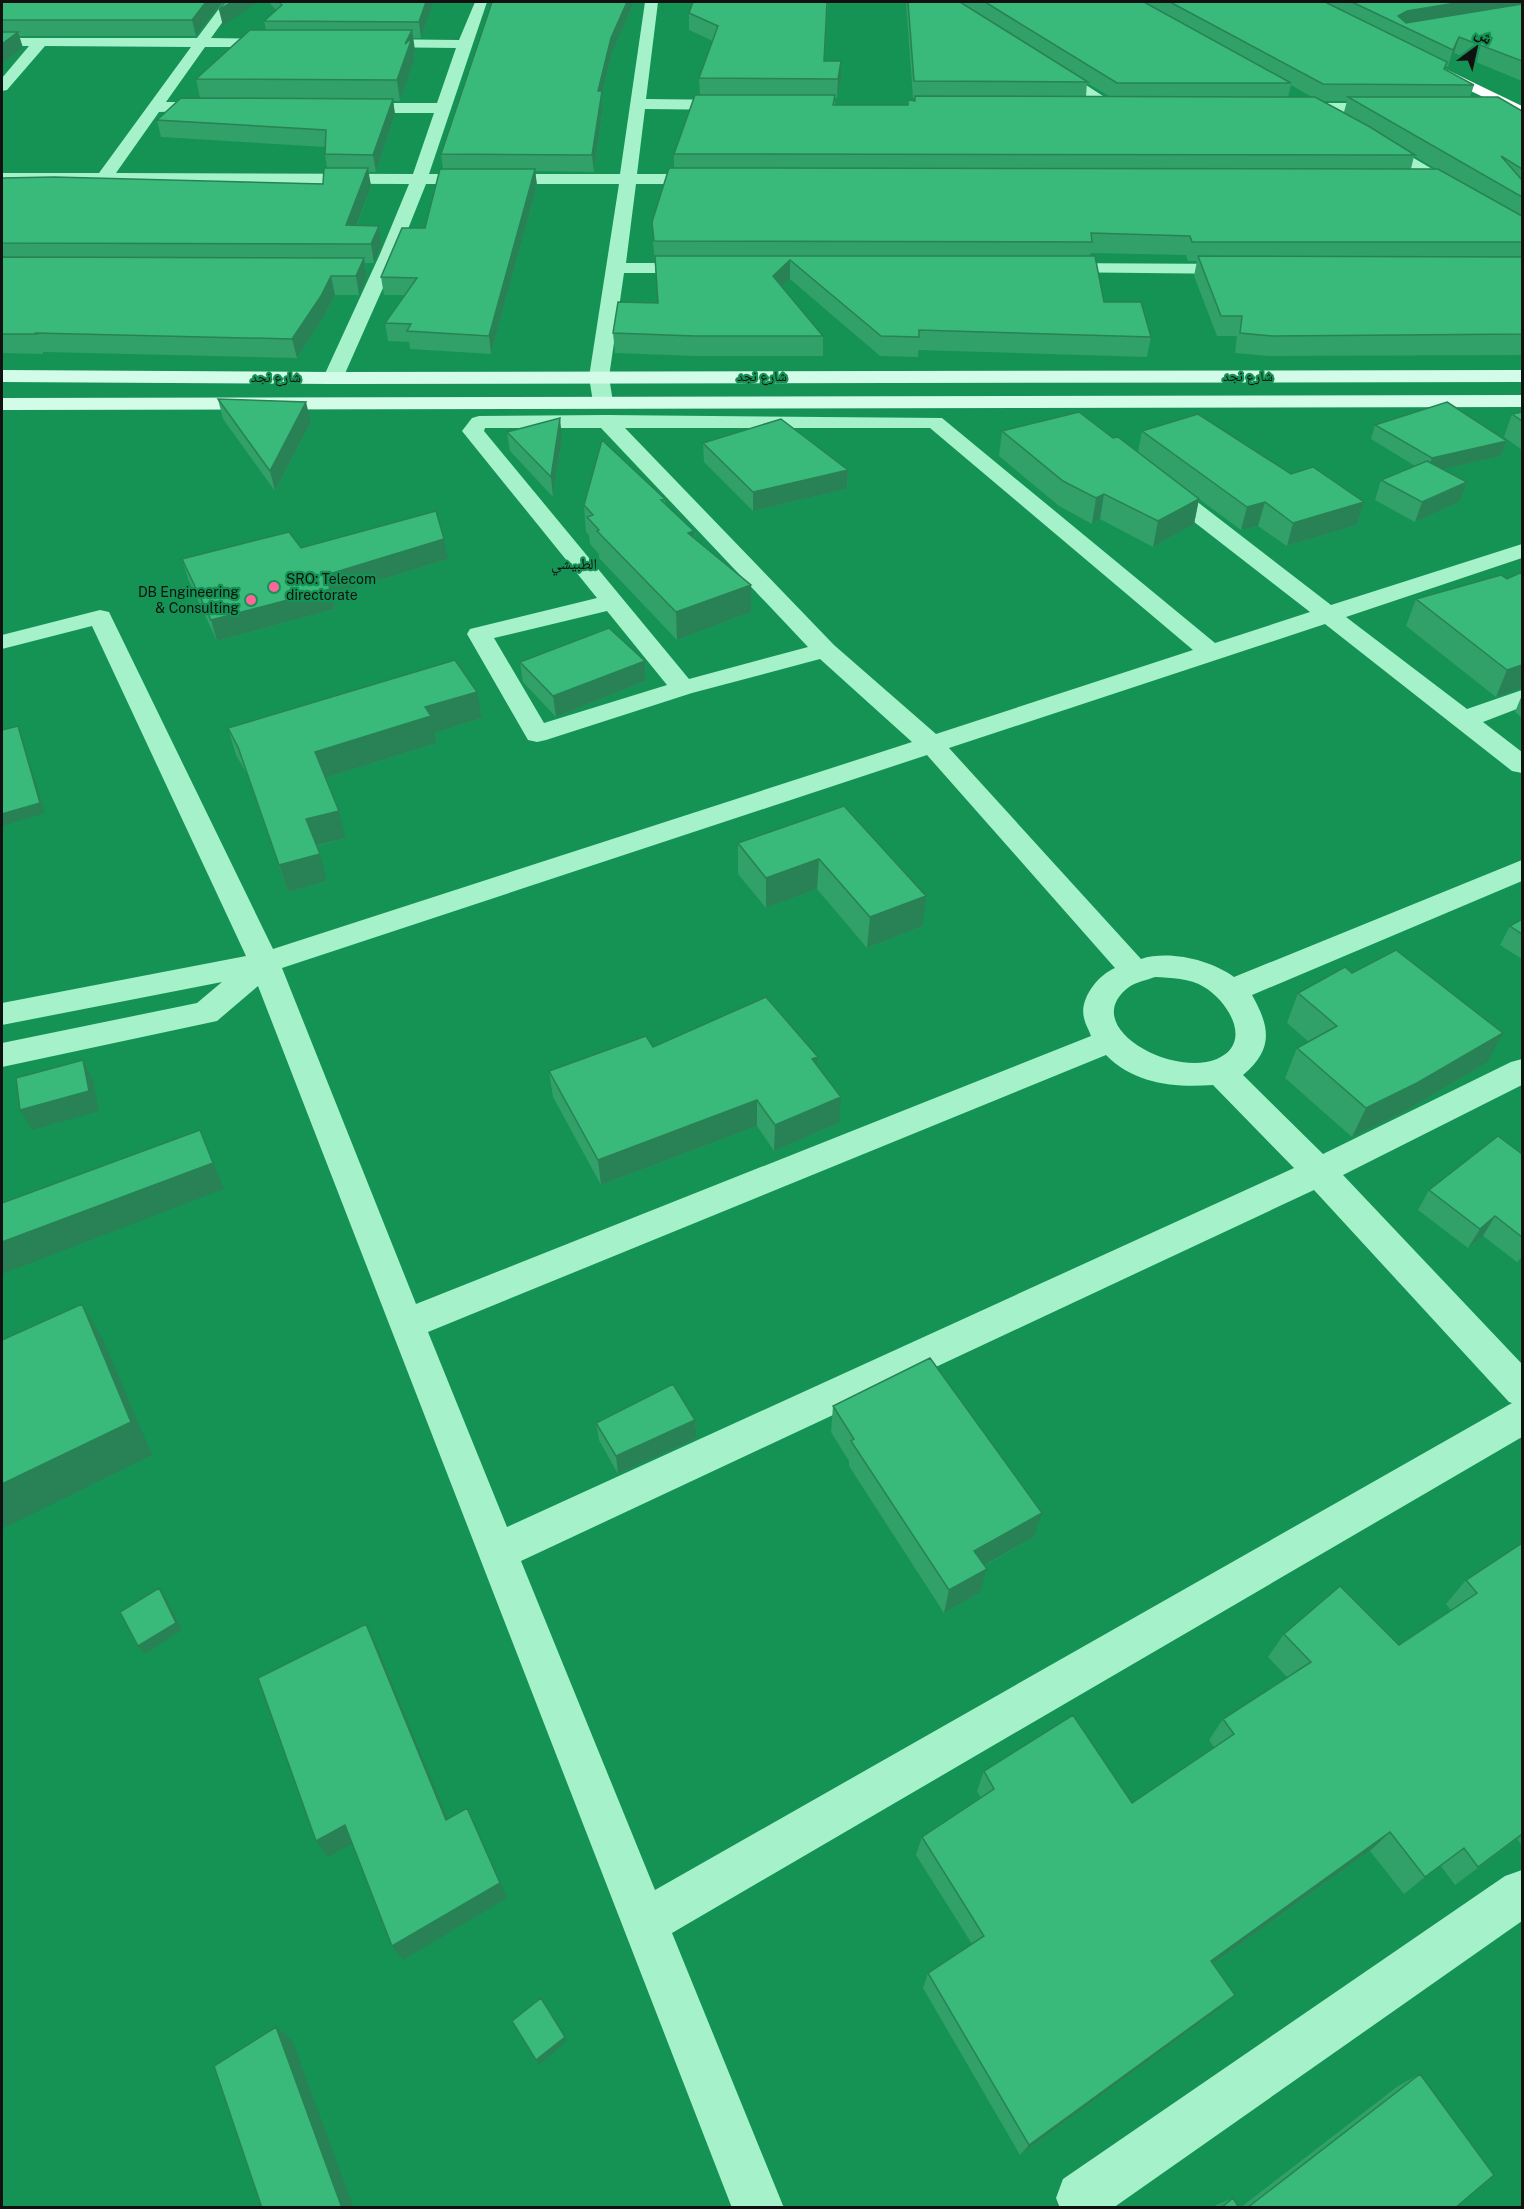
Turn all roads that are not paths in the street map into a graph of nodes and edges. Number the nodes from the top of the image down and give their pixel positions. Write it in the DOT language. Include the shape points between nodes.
graph roads {
  1 [pos="230,2"];
  2 [pos="481,2"];
  3 [pos="652,2"];
  4 [pos="2,42"];
  5 [pos="40,43"];
  6 [pos="201,43"];
  7 [pos="296,43"];
  8 [pos="356,44"];
  9 [pos="463,44"];
  10 [pos="1033,57"];
  11 [pos="1419,60"];
  12 [pos="2,87"];
  13 [pos="1287,92"];
  14 [pos="639,104"];
  15 [pos="757,105"];
  16 [pos="155,107"];
  17 [pos="226,107"];
  18 [pos="1088,107"];
  19 [pos="334,108"];
  20 [pos="442,108"];
  21 [pos="1272,108"];
  22 [pos="1410,108"];
  23 [pos="1480,108"];
  24 [pos="1318,109"];
  25 [pos="1518,110"];
  26 [pos="1345,124"];
  27 [pos="1364,134"];
  28 [pos="2,178"];
  29 [pos="104,178"];
  30 [pos="420,178"];
  31 [pos="627,179"];
  32 [pos="732,179"];
  33 [pos="1400,180"];
  34 [pos="1436,180"];
  35 [pos="1522,229"];
  36 [pos="616,268"];
  37 [pos="712,268"];
  38 [pos="1034,268"];
  39 [pos="1260,268"];
  40 [pos="360,270"];
  41 [pos="384,270"];
  42 [pos="2,376"];
  43 [pos="1522,376"];
  44 [pos="599,377"];
  45 [pos="333,378"];
  46 [pos="1522,401"];
  47 [pos="2,404"];
  48 [pos="604,412"];
  49 [pos="1054,425"];
  50 [pos="1084,425"];
  51 [pos="1140,469"];
  52 [pos="1522,551"];
  53 [pos="613,602"];
  54 [pos="1328,614"];
  55 [pos="2,642"];
  56 [pos="825,650"];
  57 [pos="1211,653"];
  58 [pos="683,688"];
  59 [pos="1522,698"];
  60 [pos="1463,720"];
  61 [pos="931,744"];
  62 [pos="1522,765"];
  63 [pos="1522,870"];
  64 [pos="265,963"];
  65 [pos="1134,970"];
  66 [pos="1232,991"];
  67 [pos="2,1014"];
  68 [pos="1110,1041"];
  69 [pos="2,1055"];
  70 [pos="1219,1071"];
  71 [pos="1522,1071"];
  72 [pos="1319,1172"];
  73 [pos="406,1324"];
  74 [pos="1522,1390"];
  75 [pos="1522,1417"];
  76 [pos="496,1552"];
  77 [pos="1522,1893"];
  78 [pos="644,1923"];
  79 [pos="1082,2198"];
  80 [pos="758,2208"];
  1 -- 6 [label="street"];
  2 -- 9 [label="street"];
  3 -- 14 [label="street"];
  4 -- 5 [label="street"];
  5 -- 6 [label="street"];
  5 -- 12 [label="street"];
  6 -- 7 [label="street"];
  6 -- 16 [label="street"];
  8 -- 9 [label="street"];
  9 -- 20 [label="street"];
  10 -- 18 [label="street" via="1117,107"];
  11 -- 25 [label="highway"];
  13 -- 24 [label="street"];
  14 -- 15 [label="street"];
  14 -- 31 [label="street"];
  16 -- 17 [label="street"];
  16 -- 29 [label="street"];
  19 -- 20 [label="street"];
  20 -- 30 [label="street"];
  21 -- 24 [label="street"];
  22 -- 24 [label="street"];
  23 -- 25 [label="street"];
  24 -- 26 [label="street"];
  27 -- 34 [label="street"];
  28 -- 29 [label="street"];
  29 -- 30 [label="street"];
  30 -- 31 [label="street"];
  30 -- 41 [label="street"];
  31 -- 32 [label="street"];
  31 -- 36 [label="street"];
  33 -- 34 [label="street"];
  34 -- 35 [label="street"];
  36 -- 37 [label="street"];
  36 -- 44 [label="street"];
  38 -- 39 [label="street"];
  40 -- 41 [label="street"];
  41 -- 45 [label="street"];
  42 -- 45 [label="street, شارع نجد"];
  43 -- 44 [label="street, شارع نجد"];
  44 -- 45 [label="street, شارع نجد"];
  44 -- 48 [label="street"];
  46 -- 48 [label="street, شارع نجد"];
  47 -- 48 [label="street, شارع نجد"];
  48 -- 53 [label="street" via="479,422 473,431"];
  48 -- 56 [label="street"];
  48 -- 57 [label="street" via="935,422 980,448"];
  49 -- 50 [label="street" via="1075,418"];
  51 -- 54 [label="street"];
  52 -- 54 [label="street"];
  53 -- 58 [label="street"];
  53 -- 58 [label="street" via="478,634 537,734"];
  54 -- 57 [label="street"];
  54 -- 60 [label="street"];
  55 -- 64 [label="street" via="100,617"];
  56 -- 58 [label="street"];
  56 -- 61 [label="street"];
  57 -- 61 [label="street"];
  59 -- 60 [label="street"];
  60 -- 62 [label="street"];
  61 -- 64 [label="street"];
  61 -- 65 [label="street"];
  63 -- 66 [label="street"];
  64 -- 67 [label="street"];
  64 -- 69 [label="street" via="206,1013"];
  64 -- 73 [label="street"];
  65 -- 66 [label="street" via="1174,966 1215,979"];
  65 -- 68 [label="street" via="1117,978 1100,1003 1099,1018"];
  66 -- 70 [label="street" via="1251,1020 1252,1036 1247,1051"];
  68 -- 70 [label="street" via="1134,1062 1154,1071 1176,1076"];
  68 -- 73 [label="street"];
  70 -- 72 [label="street"];
  71 -- 72 [label="street"];
  72 -- 74 [label="street"];
  72 -- 76 [label="street"];
  73 -- 76 [label="street"];
  75 -- 78 [label="street"];
  76 -- 78 [label="street"];
  77 -- 79 [label="street"];
  78 -- 80 [label="street"];
}
